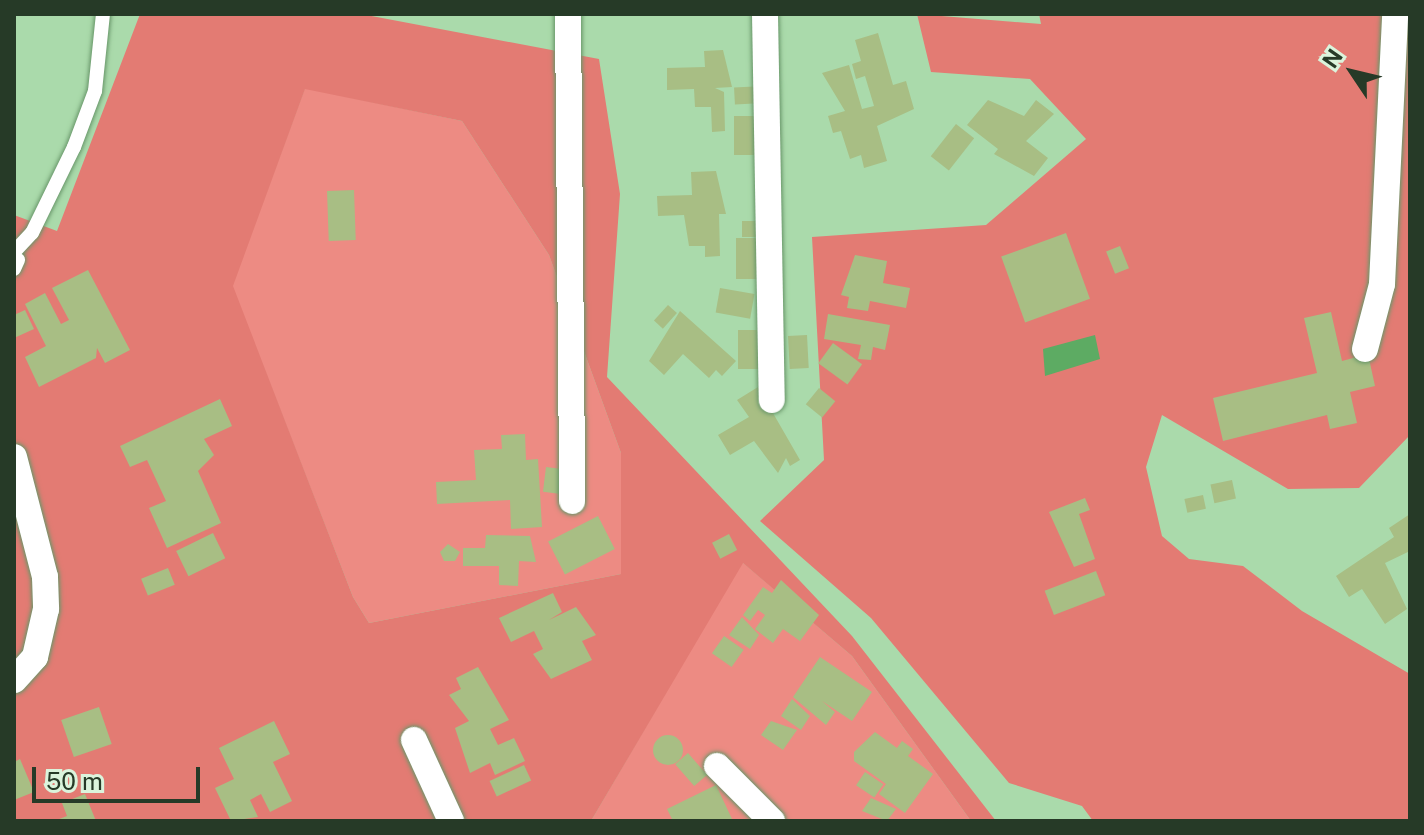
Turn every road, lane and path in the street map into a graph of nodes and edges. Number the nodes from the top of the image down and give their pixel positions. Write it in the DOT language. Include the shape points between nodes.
graph roads {
  1 [pos="103,14"];
  2 [pos="568,14"];
  3 [pos="765,14"];
  4 [pos="1395,14"];
  5 [pos="15,261"];
  6 [pos="1365,349"];
  7 [pos="772,400"];
  8 [pos="14,457"];
  9 [pos="572,501"];
  10 [pos="14,680"];
  11 [pos="414,740"];
  12 [pos="717,766"];
  13 [pos="451,821"];
  14 [pos="772,821"];
  1 -- 5 [label="lane" via="95,91 39,220"];
  2 -- 9 [label="street"];
  3 -- 7 [label="street"];
  4 -- 6 [label="street" via="1382,284"];
  8 -- 10 [label="street" via="45,577 46,609 35,657"];
  11 -- 13 [label="street"];
  12 -- 14 [label="street"];
}
